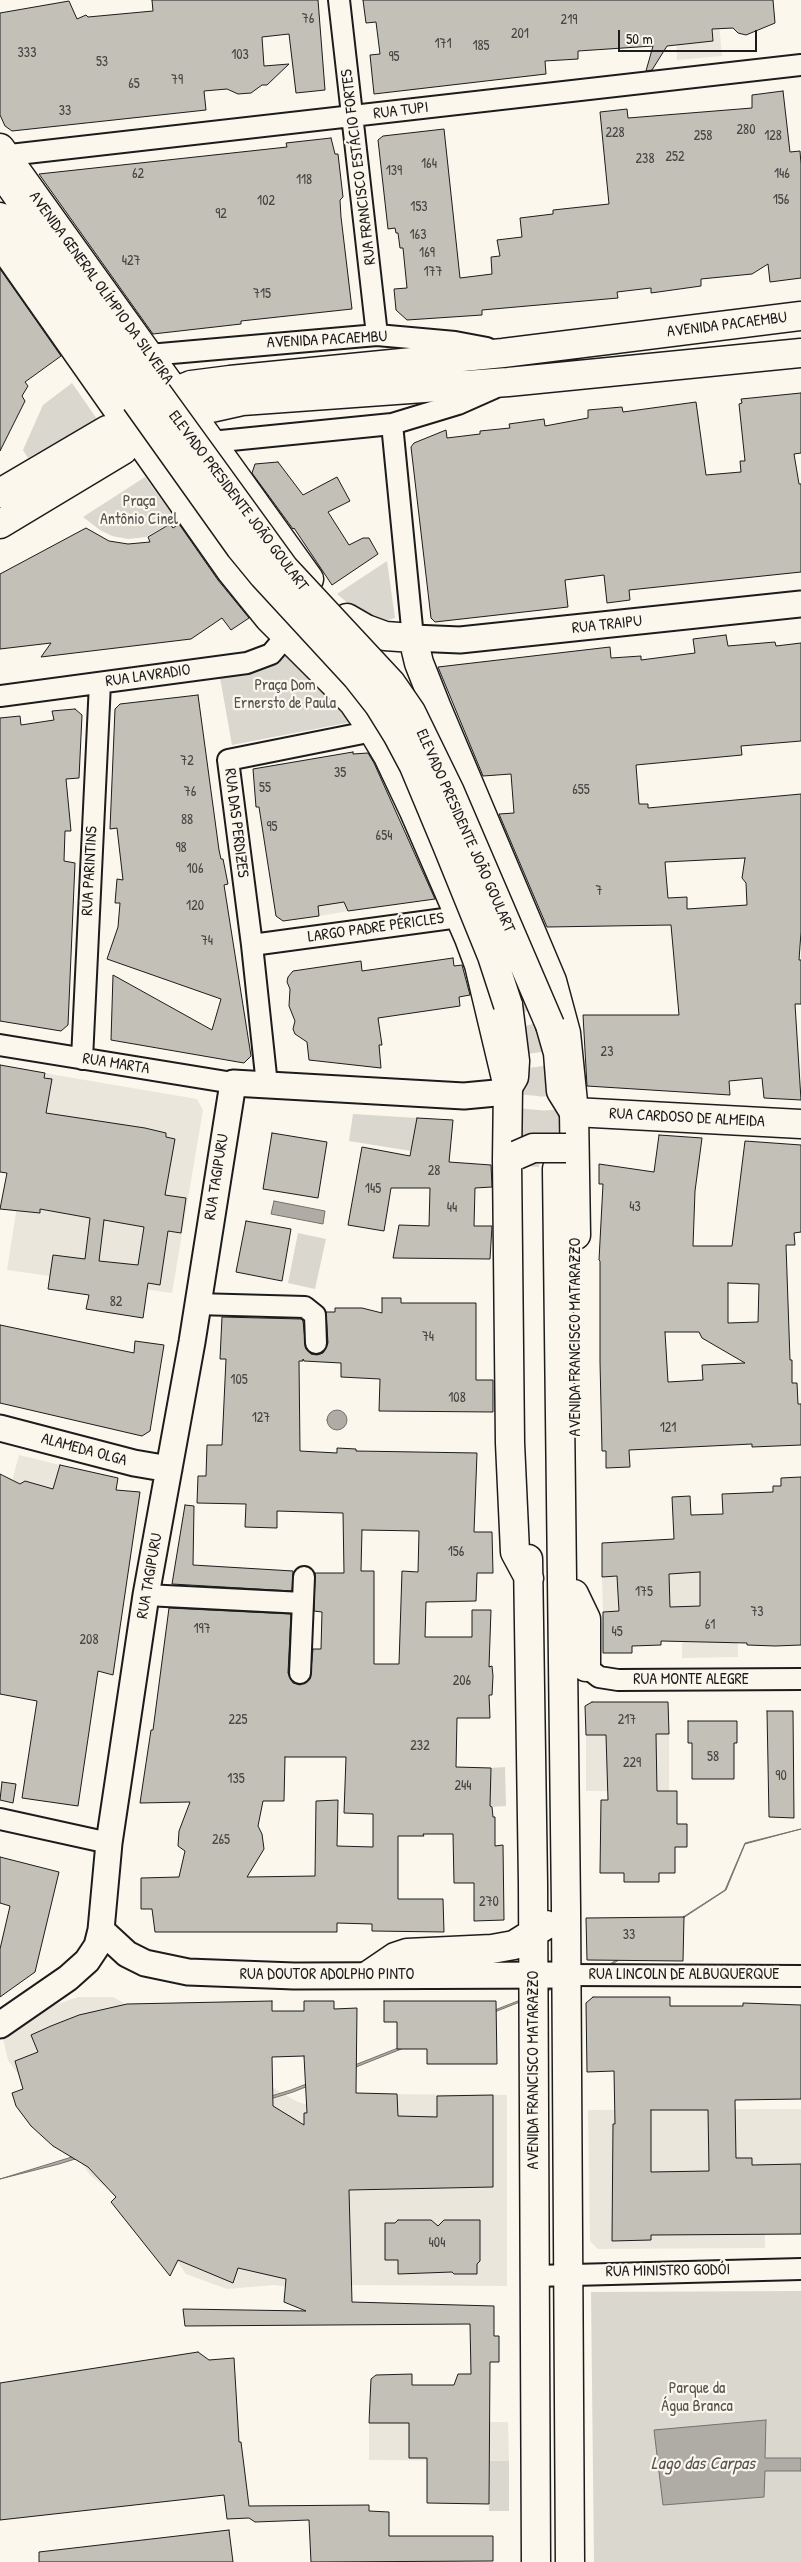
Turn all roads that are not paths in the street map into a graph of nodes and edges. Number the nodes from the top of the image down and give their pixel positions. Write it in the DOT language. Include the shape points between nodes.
graph roads {
  1 [pos="339,0"];
  2 [pos="801,65"];
  3 [pos="352,116"];
  4 [pos="1,158"];
  5 [pos="0,217"];
  6 [pos="0,242"];
  7 [pos="801,316"];
  8 [pos="377,335"];
  9 [pos="503,353"];
  10 [pos="801,353"];
  11 [pos="149,355"];
  12 [pos="508,382"];
  13 [pos="178,390"];
  14 [pos="197,411"];
  15 [pos="392,424"];
  16 [pos="211,442"];
  17 [pos="0,493"];
  18 [pos="0,524"];
  19 [pos="801,604"];
  20 [pos="413,638"];
  21 [pos="292,640"];
  22 [pos="348,677"];
  23 [pos="100,682"];
  24 [pos="0,696"];
  25 [pos="373,731"];
  26 [pos="459,917"];
  27 [pos="252,945"];
  28 [pos="508,1005"];
  29 [pos="550,1025"];
  30 [pos="0,1045"];
  31 [pos="82,1059"];
  32 [pos="233,1083"];
  33 [pos="267,1085"];
  34 [pos="508,1087"];
  35 [pos="574,1112"];
  36 [pos="801,1124"];
  37 [pos="566,1156"];
  38 [pos="516,1161"];
  39 [pos="196,1304"];
  40 [pos="316,1343"];
  41 [pos="0,1428"];
  42 [pos="169,1469"];
  43 [pos="304,1577"];
  44 [pos="574,1594"];
  45 [pos="146,1595"];
  46 [pos="303,1603"];
  47 [pos="563,1651"];
  48 [pos="586,1667"];
  49 [pos="300,1673"];
  50 [pos="801,1679"];
  51 [pos="0,1819"];
  52 [pos="109,1843"];
  53 [pos="566,1908"];
  54 [pos="101,1930"];
  55 [pos="533,1934"];
  56 [pos="370,1974"];
  57 [pos="567,1975"];
  58 [pos="533,1976"];
  59 [pos="801,1976"];
  60 [pos="4,2020"];
  61 [pos="801,2269"];
  62 [pos="568,2274"];
  63 [pos="535,2276"];
  64 [pos="536,2562"];
  65 [pos="570,2562"];
  1 -- 3 [label="street, RUA FRANCISCO ESTÁCIO FORTES"];
  2 -- 3 [label="street, RUA TUPI"];
  3 -- 4 [label="street, RUA TUPI"];
  3 -- 8 [label="street, RUA FRANCISCO ESTÁCIO FORTES"];
  4 -- 11 [label="main road, AVENIDA GENERAL OLÍMPIO DA SILVEIRA"];
  4 -- 29 [label="main road, ELEVADO PRESIDENTE JOÃO GOULART, bridge" via="284,568 391,682 411,712 450,792"];
  5 -- 28 [label="main road, ELEVADO PRESIDENTE JOÃO GOULART, bridge" via="240,547 351,670 398,734 492,956"];
  6 -- 21 [label="main road" via="231,571 269,618"];
  7 -- 9 [label="main road, AVENIDA PACAEMBU"];
  8 -- 9 [label="street, AVENIDA PACAEMBU" via="473,345"];
  8 -- 11 [label="street, AVENIDA PACAEMBU"];
  9 -- 13 [label="main road, AVENIDA PACAEMBU" via="221,381"];
  10 -- 12 [label="main road, AVENIDA PACAEMBU"];
  11 -- 16 [label="main road, AVENIDA GENERAL OLÍMPIO DA SILVEIRA"];
  12 -- 14 [label="main road, AVENIDA PACAEMBU" via="242,401"];
  12 -- 15 [label="street, AVENIDA PACAEMBU" via="458,404"];
  15 -- 16 [label="street, AVENIDA PACAEMBU"];
  15 -- 20 [label="street"];
  16 -- 20 [label="main road, AVENIDA GENERAL OLÍMPIO DA SILVEIRA" via="310,581 351,621 385,636"];
  17 -- 18 [label="main road" via="115,440"];
  19 -- 20 [label="street, RUA TRAIPU" via="460,640"];
  20 -- 35 [label="main road" via="419,663 552,981 566,1033"];
  21 -- 22 [label="main road"];
  21 -- 23 [label="street, RUA LAVRADIO" via="271,654 247,663"];
  21 -- 25 [label="main road" via="353,702"];
  23 -- 24 [label="street, RUA LAVRADIO"];
  23 -- 31 [label="street, RUA PARINTINS"];
  25 -- 26 [label="main road" via="414,811"];
  25 -- 27 [label="street, RUA DAS PERDIZES" via="228,760"];
  26 -- 27 [label="street, LARGO PADRE PÉRICLES"];
  26 -- 34 [label="main road, LARGO PADRE PÉRICLES" via="479,965"];
  27 -- 33 [label="street"];
  28 -- 34 [label="main road, AVENIDA FRANCISCO MATARAZZO" via="515,1062 514,1077"];
  29 -- 35 [label="main road, AVENIDA FRANCISCO MATARAZZO" via="558,1053 561,1091"];
  30 -- 31 [label="street, RUA MARTA"];
  31 -- 32 [label="street, RUA MARTA"];
  32 -- 33 [label="street"];
  32 -- 39 [label="street, RUA TAGIPURU"];
  33 -- 34 [label="street" via="464,1096 496,1093"];
  34 -- 38 [label="main road, AVENIDA FRANCISCO MATARAZZO"];
  35 -- 36 [label="main road, RUA CARDOSO DE ALMEIDA"];
  35 -- 37 [label="main road, AVENIDA FRANCISCO MATARAZZO"];
  37 -- 38 [label="main road, bridge" via="534,1148"];
  37 -- 44 [label="main road, AVENIDA FRANCISCO MATARAZZO"];
  37 -- 47 [label="main road, AVENIDA FRANCISCO MATARAZZO"];
  38 -- 55 [label="main road, AVENIDA FRANCISCO MATARAZZO" via="510,1426 515,1552 529,1578"];
  39 -- 40 [label="street" via="305,1307 315,1315"];
  39 -- 42 [label="street, RUA TAGIPURU"];
  41 -- 42 [label="street, ALAMEDA OLGA"];
  42 -- 45 [label="street, RUA TAGIPURU"];
  43 -- 46 [label="street"];
  44 -- 47 [label="main road, AVENIDA FRANCISCO MATARAZZO" via="574,1633"];
  44 -- 48 [label="main road" via="586,1619"];
  45 -- 46 [label="street"];
  45 -- 52 [label="street, RUA TAGIPURU"];
  46 -- 49 [label="street"];
  47 -- 53 [label="main road, AVENIDA FRANCISCO MATARAZZO"];
  48 -- 50 [label="street, RUA MONTE ALEGRE" via="599,1677 618,1680"];
  51 -- 52 [label="street"];
  52 -- 54 [label="street, RUA TAGIPURU"];
  53 -- 55 [label="main road"];
  53 -- 57 [label="main road, AVENIDA FRANCISCO MATARAZZO"];
  54 -- 56 [label="street, RUA DOUTOR ADOLPHO PINTO" via="127,1954 145,1964 163,1968 220,1974"];
  54 -- 60 [label="street, RUA TAGIPURU" via="87,1961 68,1978"];
  55 -- 56 [label="main road" via="514,1945 496,1949 407,1953"];
  55 -- 58 [label="main road, AVENIDA FRANCISCO MATARAZZO"];
  56 -- 58 [label="street, RUA DOUTOR ADOLPHO PINTO"];
  57 -- 58 [label="street, RUA DOUTOR ADOLPHO PINTO"];
  57 -- 59 [label="street, RUA LINCOLN DE ALBUQUERQUE"];
  57 -- 62 [label="main road, AVENIDA FRANCISCO MATARAZZO"];
  58 -- 63 [label="main road, AVENIDA FRANCISCO MATARAZZO"];
  61 -- 62 [label="street, RUA MINISTRO GODÓI"];
  62 -- 63 [label="street, RUA MINISTRO GODÓI"];
  62 -- 65 [label="main road, AVENIDA FRANCISCO MATARAZZO"];
  63 -- 64 [label="main road, AVENIDA FRANCISCO MATARAZZO"];
}
